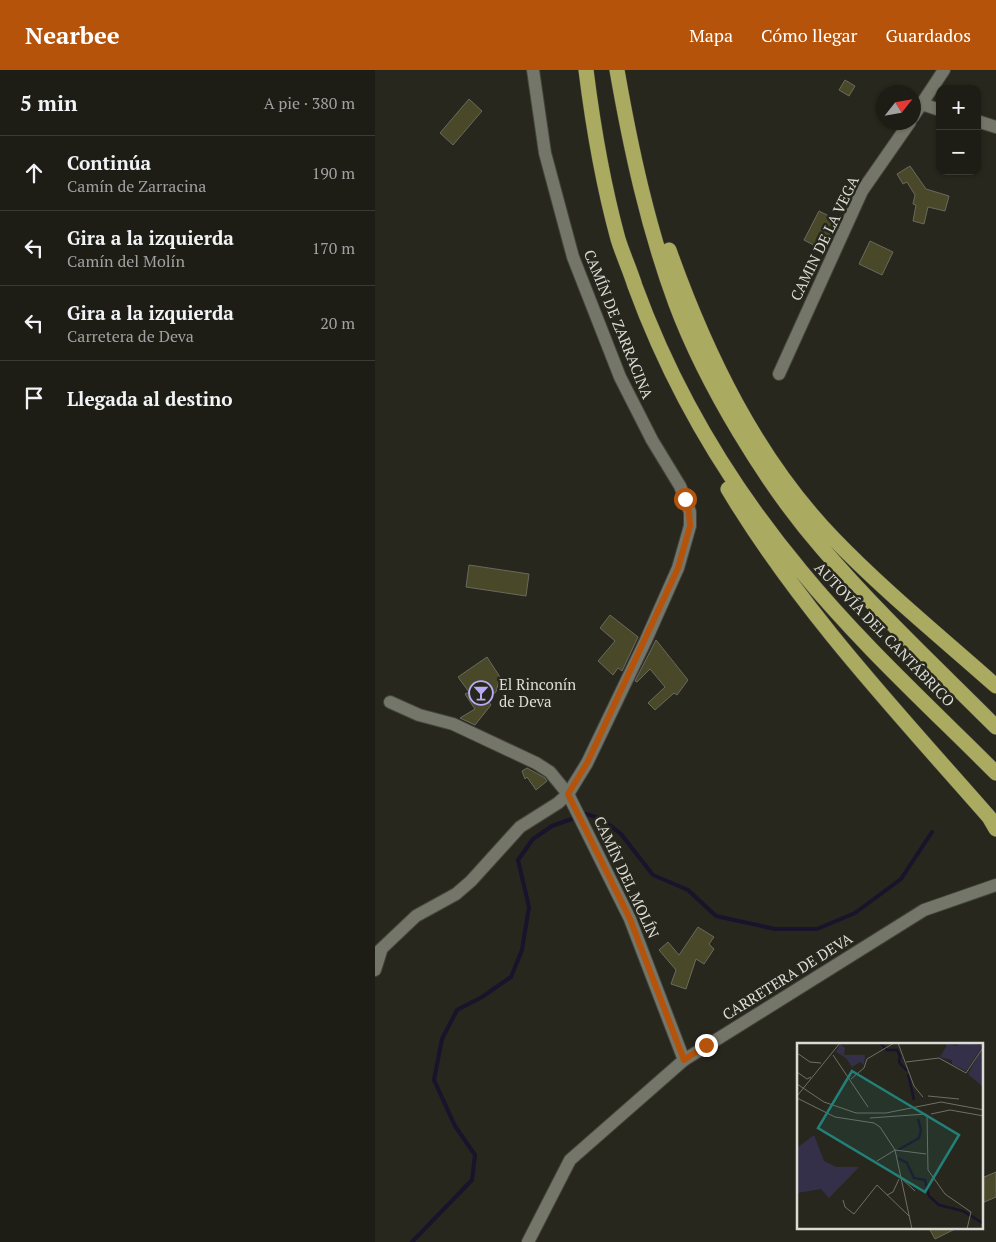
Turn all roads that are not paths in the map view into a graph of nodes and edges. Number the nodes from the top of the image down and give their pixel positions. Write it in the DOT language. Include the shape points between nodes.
graph roads {
  1 [pos="533,70"];
  2 [pos="586,70"];
  3 [pos="617,70"];
  4 [pos="624,70"];
  5 [pos="944,70"];
  6 [pos="922,104"];
  7 [pos="936,109"];
  8 [pos="981,122"];
  9 [pos="996,127"];
  10 [pos="904,130"];
  11 [pos="779,374"];
  12 [pos="699,426"];
  13 [pos="996,686"];
  14 [pos="390,702"];
  15 [pos="996,727"];
  16 [pos="996,772"];
  17 [pos="568,794"];
  18 [pos="996,829"];
  19 [pos="996,884"];
  20 [pos="965,895"];
  21 [pos="996,897"];
  22 [pos="378,953"];
  23 [pos="375,970"];
  24 [pos="684,1060"];
  25 [pos="528,1242"];
  1 -- 17 [label="street, CAMÍN DE ZARRACINA" via="545,153 573,257 620,377 680,486 690,526 667,594 587,763"];
  2 -- 12 [label="highway, AUTOVÍA DEL CANTÁBRICO" via="618,239 654,338"];
  3 -- 15 [label="highway, AUTOVÍA DEL CANTÁBRICO" via="630,146 650,224 677,305 716,390 765,472 821,547"];
  4 -- 13 [label="highway" via="638,146 660,224 688,304 725,384 770,458 833,538"];
  5 -- 6 [label="street"];
  6 -- 7 [label="street"];
  8 -- 9 [label="street"];
  10 -- 11 [label="street, CAMIN DE LA VEGA" via="862,191"];
  12 -- 16 [label="highway, AUTOVÍA DEL CANTÁBRICO" via="743,495 800,571 859,636"];
  12 -- 18 [label="highway" via="714,466 790,581 848,656"];
  14 -- 17 [label="street, CAMÍN DEL MOLÍN" via="419,715 453,724 536,763 550,772"];
  17 -- 22 [label="street" via="520,826 471,881 456,894 416,916"];
  17 -- 24 [label="street, CAMÍN DEL MOLÍN" via="630,919"];
  19 -- 20 [label="street, CARRETERA DE DEVA"];
  20 -- 21 [label="street, CARRETERA DE DEVA"];
  20 -- 24 [label="street, CARRETERA DE DEVA" via="924,910"];
  22 -- 23 [label="street"];
  24 -- 25 [label="street, CARRETERA DE DEVA" via="569,1160"];
}
